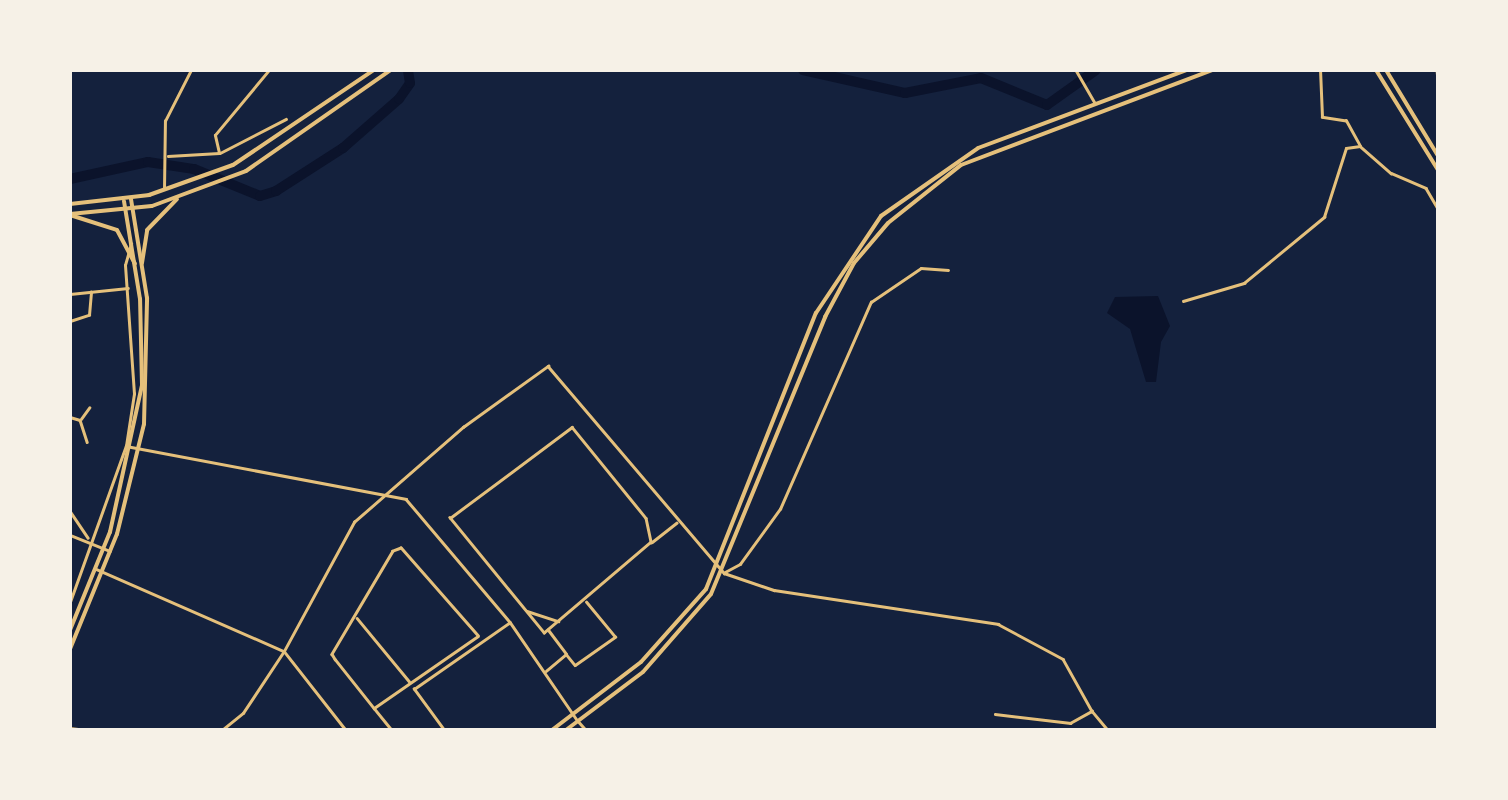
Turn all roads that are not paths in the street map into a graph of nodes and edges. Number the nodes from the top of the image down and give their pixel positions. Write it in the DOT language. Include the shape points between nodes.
graph roads {
  1 [pos="190,70"];
  2 [pos="269,70"];
  3 [pos="373,70"];
  4 [pos="391,70"];
  5 [pos="1076,70"];
  6 [pos="1187,70"];
  7 [pos="1214,70"];
  8 [pos="1320,70"];
  9 [pos="1376,70"];
  10 [pos="1386,70"];
  11 [pos="1437,70"];
  12 [pos="1438,80"];
  13 [pos="1095,103"];
  14 [pos="286,118"];
  15 [pos="1360,146"];
  16 [pos="219,153"];
  17 [pos="168,156"];
  18 [pos="1438,156"];
  19 [pos="1438,170"];
  20 [pos="164,191"];
  21 [pos="132,199"];
  22 [pos="177,199"];
  23 [pos="124,200"];
  24 [pos="70,204"];
  25 [pos="133,209"];
  26 [pos="1438,209"];
  27 [pos="126,211"];
  28 [pos="70,214"];
  29 [pos="131,243"];
  30 [pos="128,250"];
  31 [pos="135,264"];
  32 [pos="142,264"];
  33 [pos="1438,267"];
  34 [pos="948,270"];
  35 [pos="1438,276"];
  36 [pos="128,288"];
  37 [pos="91,292"];
  38 [pos="70,294"];
  39 [pos="1183,301"];
  40 [pos="70,321"];
  41 [pos="89,408"];
  42 [pos="70,416"];
  43 [pos="80,420"];
  44 [pos="70,429"];
  45 [pos="86,430"];
  46 [pos="73,437"];
  47 [pos="88,442"];
  48 [pos="129,447"];
  49 [pos="140,449"];
  50 [pos="70,452"];
  51 [pos="392,493"];
  52 [pos="70,511"];
  53 [pos="676,523"];
  54 [pos="70,535"];
  55 [pos="89,539"];
  56 [pos="651,542"];
  57 [pos="94,544"];
  58 [pos="107,550"];
  59 [pos="718,568"];
  60 [pos="96,569"];
  61 [pos="102,572"];
  62 [pos="724,573"];
  63 [pos="585,600"];
  64 [pos="70,602"];
  65 [pos="523,610"];
  66 [pos="356,617"];
  67 [pos="560,621"];
  68 [pos="510,622"];
  69 [pos="548,630"];
  70 [pos="72,634"];
  71 [pos="70,649"];
  72 [pos="284,650"];
  73 [pos="566,654"];
  74 [pos="546,672"];
  75 [pos="410,682"];
  76 [pos="374,708"];
  77 [pos="1092,711"];
  78 [pos="573,714"];
  79 [pos="995,714"];
  80 [pos="578,721"];
  81 [pos="70,728"];
  82 [pos="86,730"];
  83 [pos="222,730"];
  84 [pos="346,730"];
  85 [pos="392,730"];
  86 [pos="444,730"];
  87 [pos="552,730"];
  88 [pos="566,730"];
  89 [pos="586,730"];
  90 [pos="1108,730"];
  1 -- 17 [label="street" via="164,121"];
  2 -- 16 [label="street" via="215,135"];
  3 -- 20 [label="main road" via="234,165"];
  4 -- 22 [label="main road" via="246,171"];
  5 -- 13 [label="street"];
  6 -- 13 [label="main road"];
  7 -- 62 [label="main road" via="972,160 888,223 854,263 825,316"];
  8 -- 15 [label="street" via="1322,117 1346,122"];
  9 -- 19 [label="main road"];
  10 -- 18 [label="main road"];
  11 -- 12 [label="street"];
  13 -- 59 [label="main road" via="957,158 870,229 816,313"];
  14 -- 16 [label="street"];
  15 -- 26 [label="street" via="1391,173 1426,188"];
  15 -- 39 [label="street" via="1346,148 1324,217 1244,283"];
  16 -- 17 [label="street"];
  17 -- 20 [label="street"];
  20 -- 21 [label="main road"];
  21 -- 23 [label="main road"];
  21 -- 25 [label="main road"];
  22 -- 25 [label="main road"];
  22 -- 32 [label="main road" via="147,230"];
  23 -- 24 [label="main road"];
  23 -- 27 [label="main road"];
  25 -- 27 [label="main road"];
  25 -- 32 [label="main road"];
  27 -- 28 [label="main road"];
  27 -- 29 [label="main road"];
  28 -- 30 [label="main road" via="107,223"];
  29 -- 30 [label="street"];
  29 -- 31 [label="main road"];
  30 -- 31 [label="main road"];
  30 -- 36 [label="street"];
  31 -- 48 [label="main road" via="142,385"];
  32 -- 49 [label="main road" via="150,372"];
  33 -- 35 [label="street"];
  34 -- 62 [label="street" via="920,268 871,302 780,508 740,564"];
  36 -- 37 [label="street"];
  36 -- 48 [label="street" via="134,394"];
  37 -- 38 [label="street"];
  37 -- 40 [label="street" via="89,315"];
  41 -- 43 [label="street"];
  42 -- 43 [label="street"];
  43 -- 45 [label="street"];
  44 -- 46 [label="street"];
  45 -- 46 [label="street"];
  45 -- 47 [label="street"];
  46 -- 50 [label="street"];
  48 -- 49 [label="street"];
  48 -- 57 [label="street"];
  48 -- 58 [label="main road"];
  49 -- 51 [label="street"];
  49 -- 58 [label="main road"];
  51 -- 53 [label="street" via="464,427 548,366"];
  51 -- 68 [label="street" via="418,512"];
  51 -- 72 [label="street" via="354,522"];
  52 -- 55 [label="street"];
  53 -- 56 [label="street"];
  53 -- 59 [label="street"];
  54 -- 55 [label="street"];
  55 -- 57 [label="street"];
  56 -- 63 [label="street"];
  56 -- 65 [label="street" via="646,518 568,428 450,518"];
  57 -- 58 [label="street"];
  57 -- 64 [label="street"];
  58 -- 60 [label="main road"];
  58 -- 61 [label="main road"];
  59 -- 62 [label="street"];
  59 -- 78 [label="main road" via="670,634"];
  60 -- 61 [label="street"];
  60 -- 70 [label="main road"];
  61 -- 70 [label="main road"];
  61 -- 72 [label="street"];
  62 -- 77 [label="street" via="774,590 998,624 1064,660"];
  62 -- 80 [label="main road" via="677,640"];
  63 -- 67 [label="street"];
  63 -- 73 [label="street" via="614,637 575,666"];
  65 -- 67 [label="street"];
  65 -- 69 [label="street"];
  66 -- 75 [label="street"];
  66 -- 75 [label="street" via="393,551 405,550 478,636"];
  66 -- 76 [label="street" via="333,656"];
  67 -- 69 [label="street"];
  68 -- 74 [label="street"];
  68 -- 86 [label="street" via="414,689"];
  69 -- 73 [label="street"];
  70 -- 71 [label="main road"];
  72 -- 83 [label="street" via="243,712"];
  72 -- 84 [label="street"];
  73 -- 74 [label="street"];
  74 -- 78 [label="street"];
  75 -- 76 [label="street"];
  76 -- 85 [label="street"];
  77 -- 79 [label="street" via="1070,723"];
  77 -- 90 [label="street"];
  78 -- 80 [label="street"];
  78 -- 87 [label="main road"];
  80 -- 88 [label="main road"];
  80 -- 89 [label="street"];
  81 -- 82 [label="street"];
}
